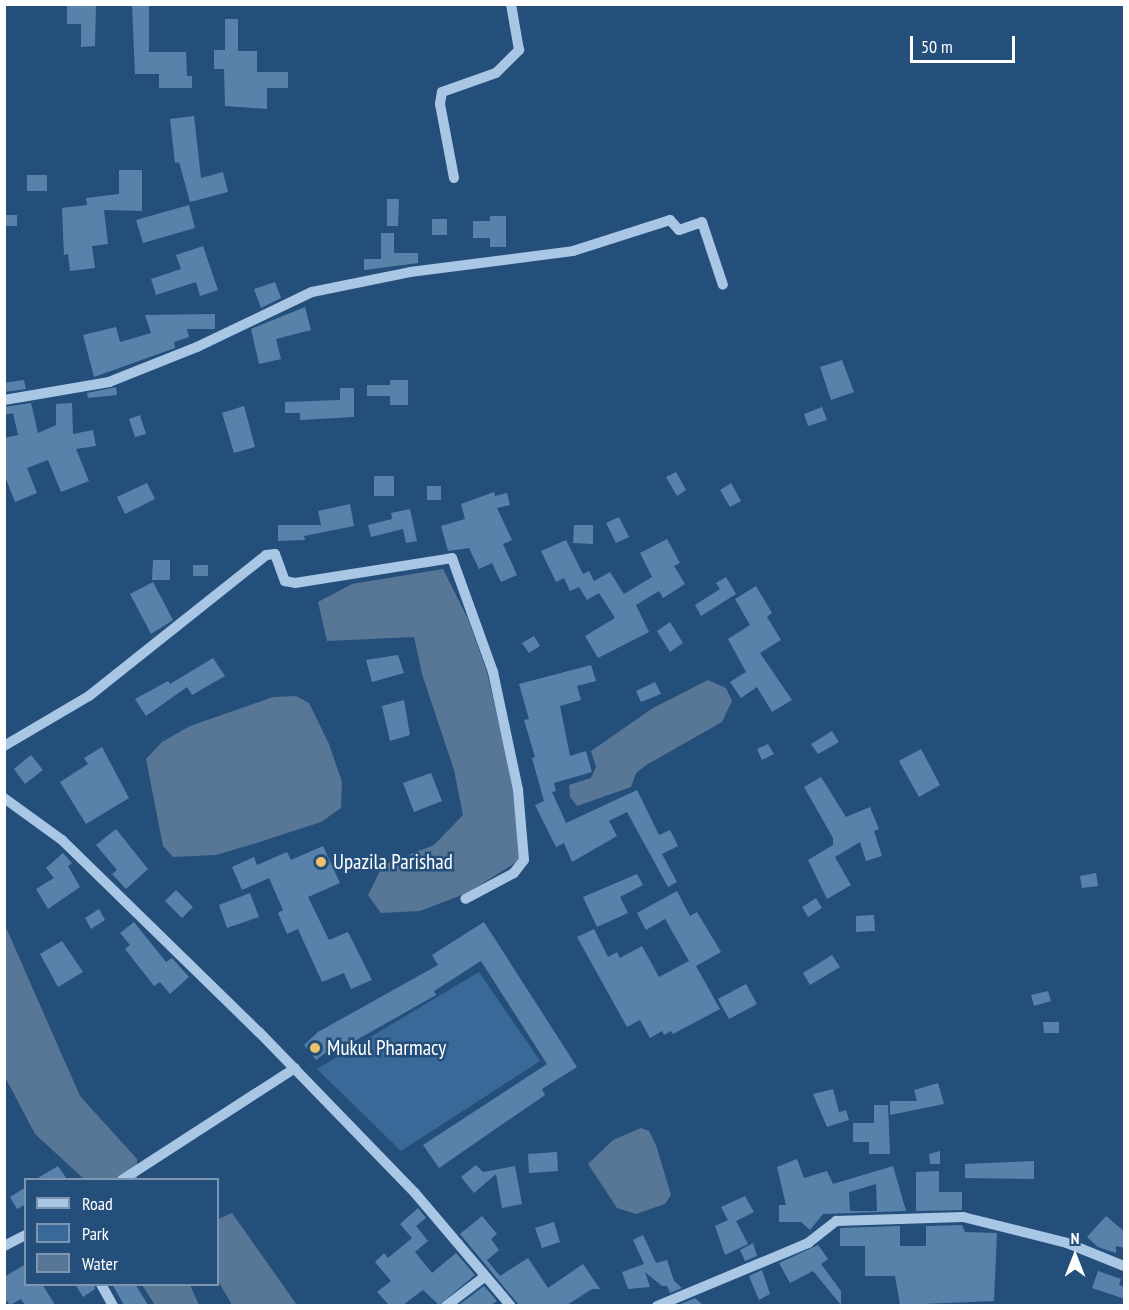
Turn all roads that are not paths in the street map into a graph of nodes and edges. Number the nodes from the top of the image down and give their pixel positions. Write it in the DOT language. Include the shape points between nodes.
graph roads {
  1 [pos="511,4"];
  2 [pos="454,178"];
  3 [pos="723,285"];
  4 [pos="4,400"];
  5 [pos="4,746"];
  6 [pos="4,798"];
  7 [pos="465,899"];
  8 [pos="295,1068"];
  9 [pos="124,1178"];
  10 [pos="24,1236"];
  11 [pos="4,1246"];
  12 [pos="1125,1266"];
  13 [pos="484,1277"];
  14 [pos="102,1286"];
  15 [pos="113,1305"];
  16 [pos="446,1305"];
  17 [pos="511,1305"];
  18 [pos="657,1305"];
  1 -- 2 [label="street" via="519,50 496,73 442,92 440,104"];
  3 -- 4 [label="street" via="702,222 679,230 670,220 573,251 410,272 312,292 109,382"];
  5 -- 7 [label="street" via="90,696 266,555 275,554 285,581 295,583 452,558 494,672 518,790 524,860 514,873"];
  6 -- 8 [label="street" via="62,840"];
  8 -- 9 [label="street"];
  8 -- 13 [label="street" via="415,1193"];
  10 -- 11 [label="street"];
  12 -- 18 [label="street" via="1067,1243 963,1216 844,1220 836,1221 808,1243"];
  13 -- 16 [label="street"];
  13 -- 17 [label="street"];
  14 -- 15 [label="street"];
}
